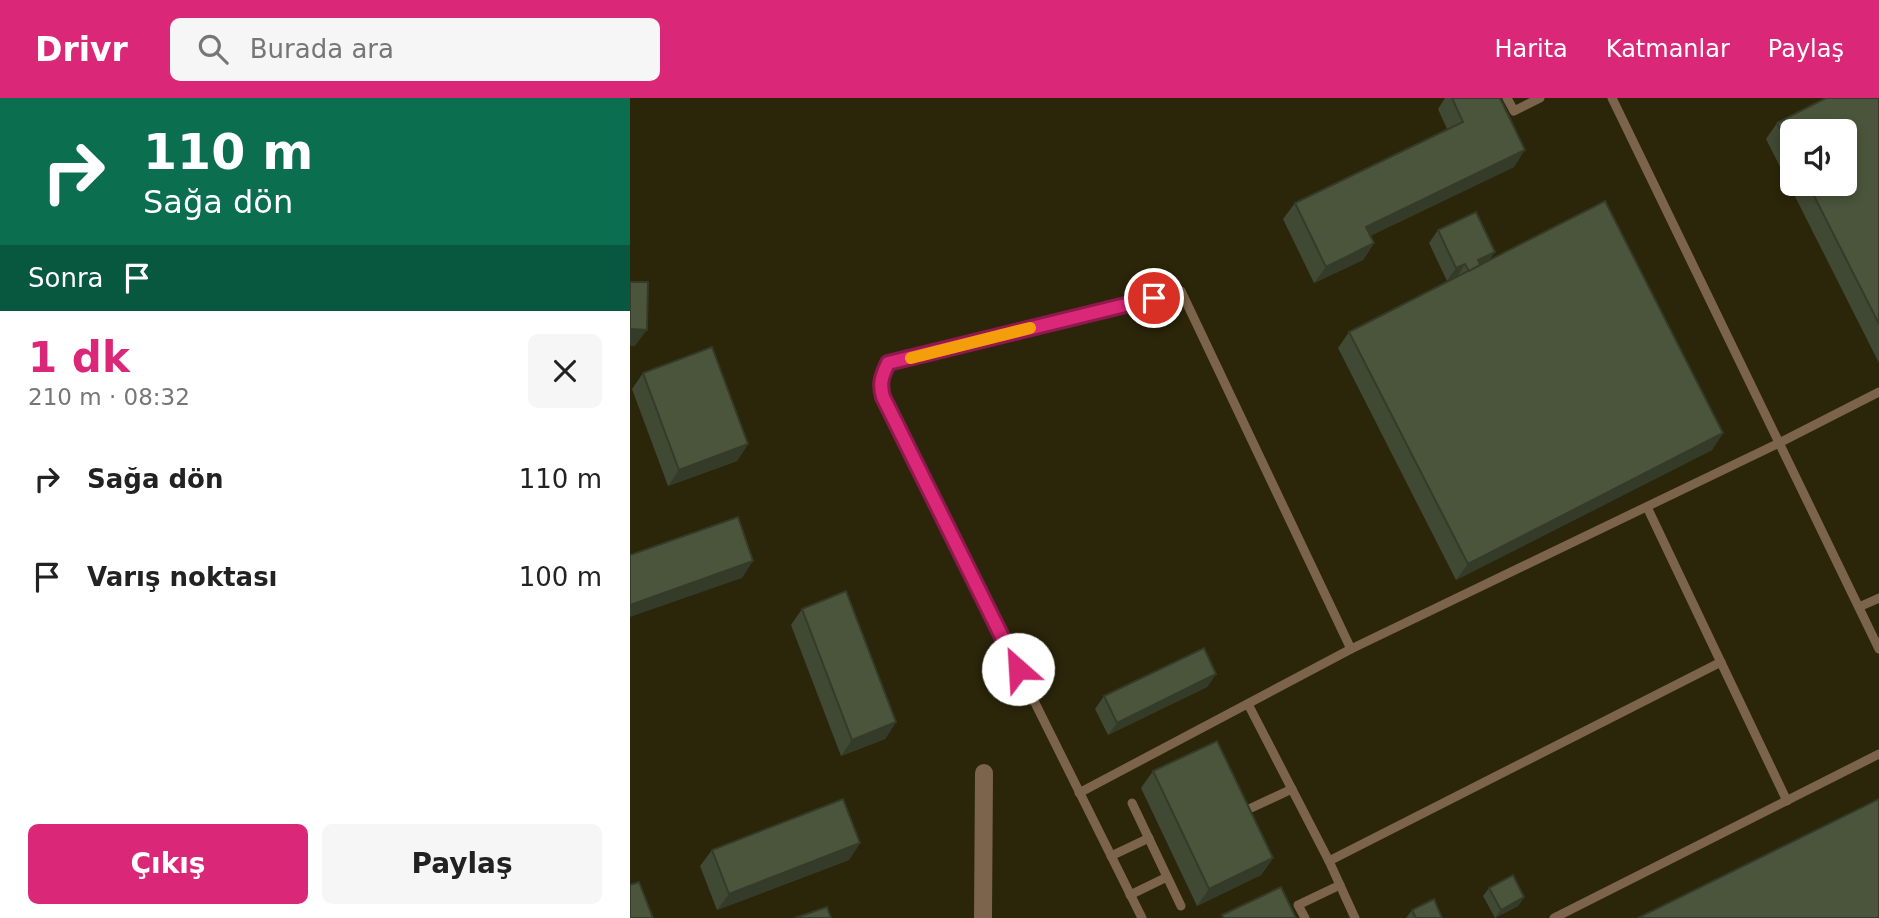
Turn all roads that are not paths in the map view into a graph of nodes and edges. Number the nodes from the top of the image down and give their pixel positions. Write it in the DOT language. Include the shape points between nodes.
graph roads {
  1 [pos="1507,98"];
  2 [pos="1540,98"];
  3 [pos="1612,98"];
  4 [pos="1879,392"];
  5 [pos="1779,443"];
  6 [pos="1647,507"];
  7 [pos="1879,598"];
  8 [pos="1858,607"];
  9 [pos="1352,649"];
  10 [pos="1879,649"];
  11 [pos="1721,662"];
  12 [pos="1248,704"];
  13 [pos="1879,754"];
  14 [pos="984,774"];
  15 [pos="1292,789"];
  16 [pos="1079,793"];
  17 [pos="1244,799"];
  18 [pos="1787,801"];
  19 [pos="1132,803"];
  20 [pos="1249,809"];
  21 [pos="1254,821"];
  22 [pos="1149,838"];
  23 [pos="1111,856"];
  24 [pos="1329,861"];
  25 [pos="1167,877"];
  26 [pos="1340,885"];
  27 [pos="1130,895"];
  28 [pos="1181,906"];
  29 [pos="983,918"];
  30 [pos="1142,918"];
  31 [pos="1305,918"];
  32 [pos="1355,918"];
  33 [pos="1554,918"];
  1 -- 2 [label="lane" via="1514,111"];
  3 -- 5 [label="lane"];
  4 -- 5 [label="lane"];
  5 -- 6 [label="lane"];
  5 -- 8 [label="lane"];
  6 -- 9 [label="lane"];
  6 -- 11 [label="lane"];
  7 -- 8 [label="lane"];
  8 -- 10 [label="lane"];
  9 -- 12 [label="lane"];
  9 -- 16 [label="lane" via="1181,291 888,363 881,378 883,397"];
  11 -- 18 [label="lane"];
  11 -- 24 [label="lane"];
  12 -- 15 [label="lane"];
  12 -- 16 [label="lane"];
  13 -- 18 [label="lane"];
  14 -- 29 [label="street"];
  15 -- 20 [label="lane"];
  15 -- 24 [label="lane"];
  16 -- 23 [label="lane"];
  17 -- 20 [label="lane"];
  18 -- 33 [label="lane"];
  19 -- 22 [label="lane"];
  20 -- 21 [label="lane"];
  22 -- 23 [label="lane"];
  22 -- 25 [label="lane"];
  23 -- 27 [label="lane"];
  24 -- 26 [label="lane"];
  25 -- 27 [label="lane"];
  25 -- 28 [label="lane"];
  26 -- 31 [label="lane" via="1298,905"];
  26 -- 32 [label="lane"];
  27 -- 30 [label="lane"];
}
